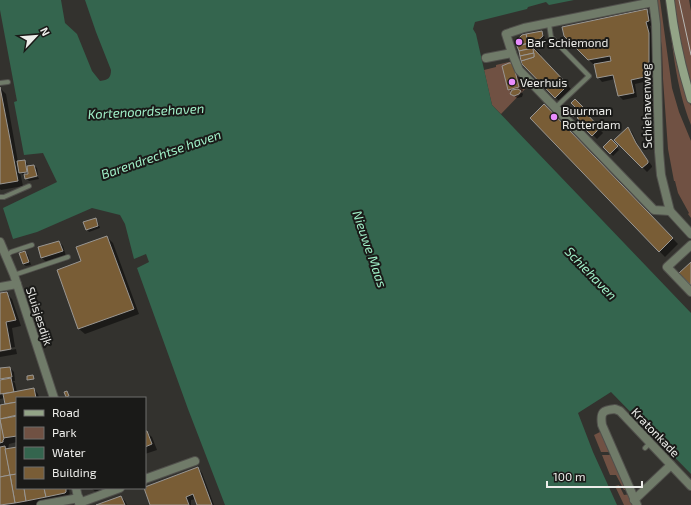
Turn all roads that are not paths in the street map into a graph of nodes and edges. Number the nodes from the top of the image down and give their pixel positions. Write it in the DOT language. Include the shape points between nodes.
graph roads {
  1 [pos="670,0"];
  2 [pos="653,1"];
  3 [pos="549,24"];
  4 [pos="512,53"];
  5 [pos="486,58"];
  6 [pos="8,82"];
  7 [pos="0,83"];
  8 [pos="691,99"];
  9 [pos="555,108"];
  10 [pos="29,186"];
  11 [pos="0,197"];
  12 [pos="670,211"];
  13 [pos="691,234"];
  14 [pos="0,242"];
  15 [pos="32,245"];
  16 [pos="690,247"];
  17 [pos="6,256"];
  18 [pos="68,257"];
  19 [pos="14,275"];
  20 [pos="17,284"];
  21 [pos="0,287"];
  22 [pos="691,292"];
  23 [pos="54,397"];
  24 [pos="195,461"];
  25 [pos="671,465"];
  26 [pos="146,479"];
  27 [pos="691,486"];
  28 [pos="76,489"];
  29 [pos="117,489"];
  30 [pos="79,502"];
  31 [pos="636,502"];
  32 [pos="41,505"];
  1 -- 8 [label="main road" via="682,67"];
  2 -- 3 [label="street"];
  2 -- 12 [label="street, Schiehavenweg" via="656,24 659,152 661,175"];
  3 -- 4 [label="street" via="506,34"];
  3 -- 9 [label="lane" via="551,37 589,76"];
  4 -- 5 [label="street"];
  4 -- 9 [label="street" via="519,70"];
  6 -- 7 [label="lane"];
  9 -- 12 [label="street" via="654,210"];
  10 -- 11 [label="lane"];
  12 -- 13 [label="street"];
  14 -- 17 [label="street, Sluisjesdijk"];
  15 -- 17 [label="lane"];
  16 -- 22 [label="street" via="667,268"];
  17 -- 19 [label="street, Sluisjesdijk"];
  18 -- 19 [label="lane"];
  19 -- 20 [label="street, Sluisjesdijk"];
  20 -- 21 [label="street"];
  20 -- 23 [label="street, Sluisjesdijk"];
  24 -- 26 [label="street"];
  25 -- 27 [label="street, Kratonkade"];
  25 -- 31 [label="street"];
  25 -- 31 [label="street, Kratonkade" via="647,445 620,411 615,408 602,414 602,425"];
  28 -- 30 [label="street"];
  29 -- 30 [label="street"];
  30 -- 32 [label="street"];
}
